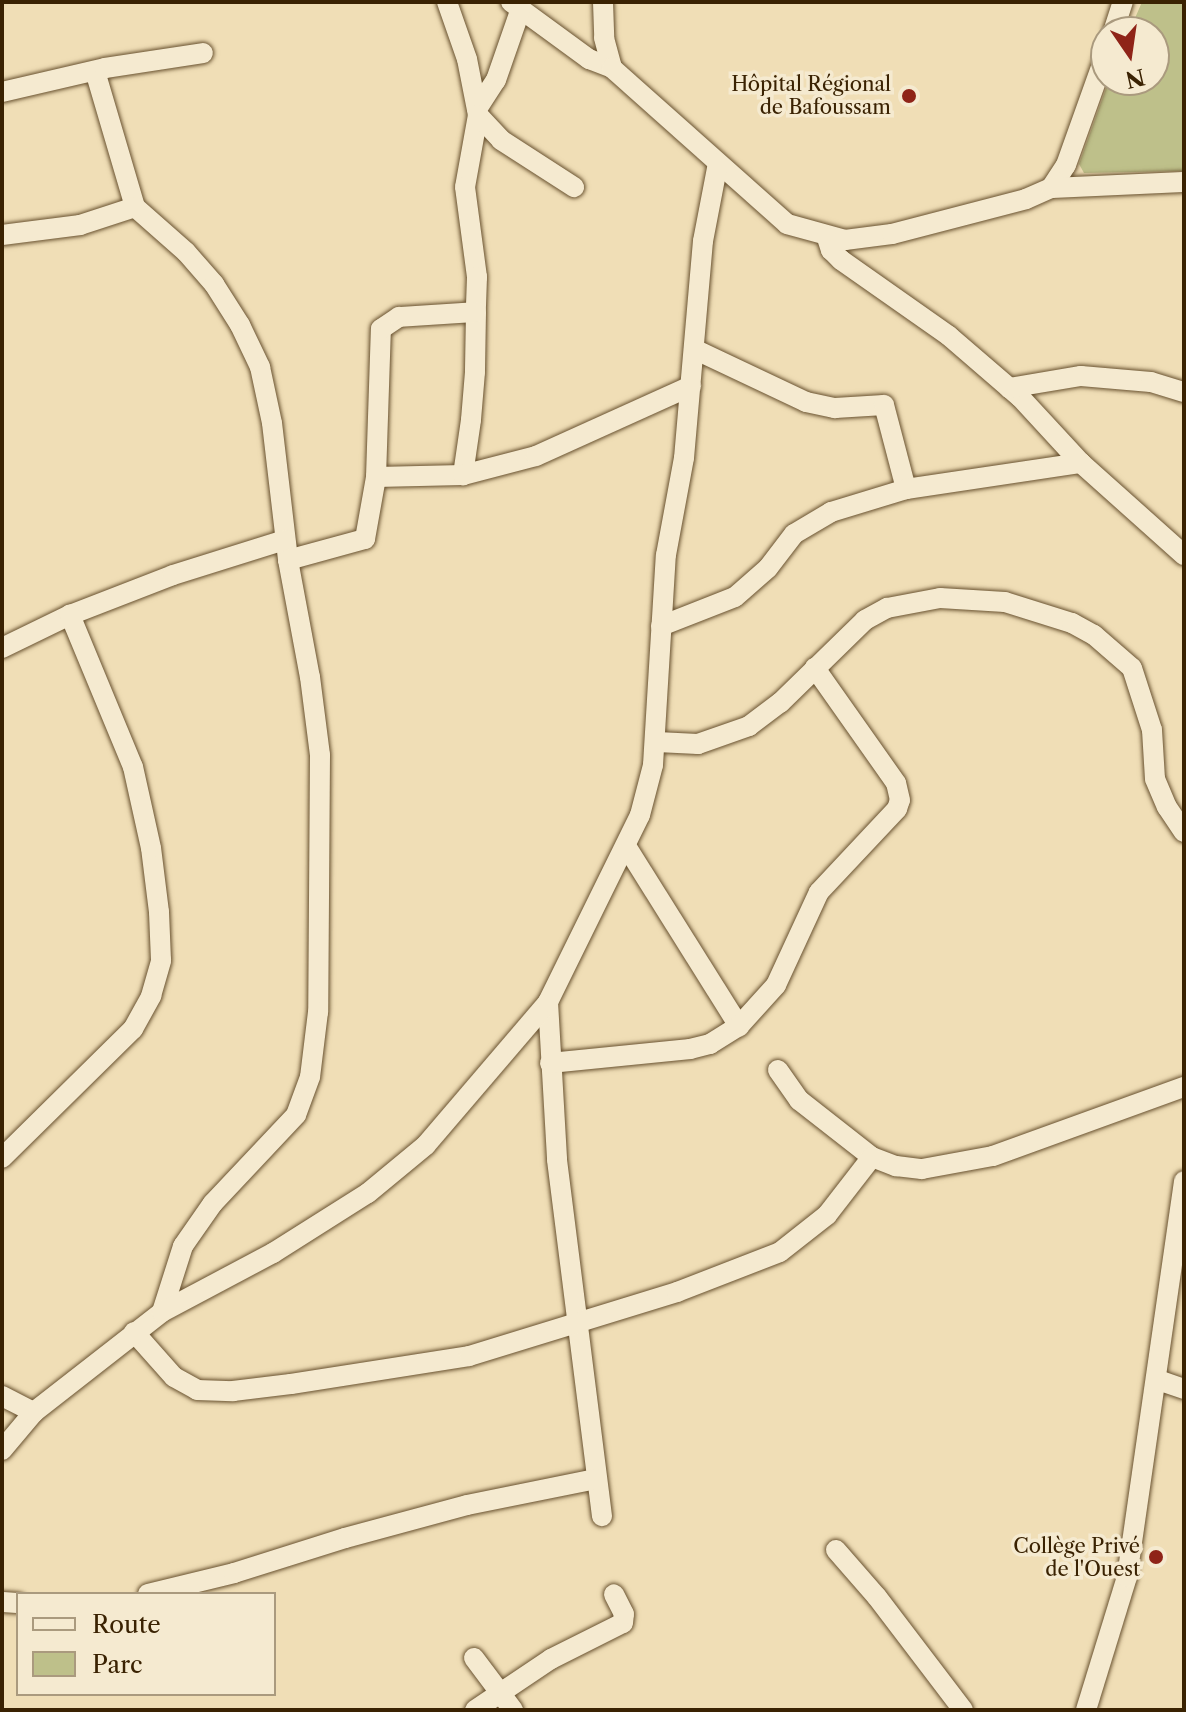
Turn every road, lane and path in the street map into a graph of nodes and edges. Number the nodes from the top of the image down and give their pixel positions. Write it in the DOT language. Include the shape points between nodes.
graph roads {
  1 [pos="447,2"];
  2 [pos="603,2"];
  3 [pos="515,7"];
  4 [pos="203,53"];
  5 [pos="612,68"];
  6 [pos="95,71"];
  7 [pos="2,92"];
  8 [pos="1091,96"];
  9 [pos="477,112"];
  10 [pos="718,163"];
  11 [pos="1184,182"];
  12 [pos="574,187"];
  13 [pos="1051,188"];
  14 [pos="135,207"];
  15 [pos="2,235"];
  16 [pos="827,238"];
  17 [pos="476,312"];
  18 [pos="694,349"];
  19 [pos="691,386"];
  20 [pos="1009,388"];
  21 [pos="1184,392"];
  22 [pos="1081,463"];
  23 [pos="463,475"];
  24 [pos="376,477"];
  25 [pos="906,489"];
  26 [pos="286,550"];
  27 [pos="1184,555"];
  28 [pos="70,615"];
  29 [pos="661,626"];
  30 [pos="2,648"];
  31 [pos="815,668"];
  32 [pos="657,742"];
  33 [pos="1184,832"];
  34 [pos="626,846"];
  35 [pos="548,1002"];
  36 [pos="739,1026"];
  37 [pos="550,1063"];
  38 [pos="778,1070"];
  39 [pos="1184,1087"];
  40 [pos="872,1157"];
  41 [pos="2,1158"];
  42 [pos="1184,1181"];
  43 [pos="1183,1211"];
  44 [pos="162,1312"];
  45 [pos="577,1322"];
  46 [pos="134,1332"];
  47 [pos="1158,1380"];
  48 [pos="1184,1389"];
  49 [pos="2,1396"];
  50 [pos="34,1412"];
  51 [pos="2,1450"];
  52 [pos="596,1479"];
  53 [pos="602,1516"];
  54 [pos="836,1550"];
  55 [pos="156,1592"];
  56 [pos="614,1594"];
  57 [pos="474,1658"];
  58 [pos="497,1692"];
  59 [pos="475,1710"];
  60 [pos="513,1710"];
  61 [pos="963,1710"];
  62 [pos="1086,1710"];
  1 -- 9 [label="street" via="467,59"];
  2 -- 5 [label="street"];
  3 -- 5 [label="street" via="589,59"];
  3 -- 9 [label="street" via="496,80"];
  4 -- 6 [label="street"];
  5 -- 10 [label="street"];
  6 -- 7 [label="street"];
  6 -- 14 [label="street"];
  8 -- 13 [label="street" via="1066,165"];
  9 -- 12 [label="street" via="501,140"];
  9 -- 17 [label="street" via="465,187 475,248"];
  10 -- 16 [label="street" via="787,224"];
  10 -- 18 [label="street" via="703,241"];
  11 -- 13 [label="street"];
  13 -- 16 [label="street" via="892,234"];
  14 -- 15 [label="street" via="80,225"];
  14 -- 26 [label="street" via="214,284 260,367"];
  16 -- 20 [label="street" via="841,260 949,336"];
  17 -- 23 [label="street"];
  17 -- 24 [label="street" via="399,317 381,329"];
  18 -- 19 [label="street"];
  18 -- 25 [label="street" via="806,402 835,408 884,405"];
  19 -- 23 [label="street" via="536,456"];
  19 -- 29 [label="street"];
  20 -- 21 [label="street" via="1081,376 1151,382"];
  20 -- 22 [label="street"];
  22 -- 25 [label="street"];
  22 -- 27 [label="street"];
  23 -- 24 [label="street"];
  24 -- 26 [label="street" via="365,539"];
  25 -- 29 [label="street" via="809,522 735,597"];
  26 -- 28 [label="street" via="173,575"];
  26 -- 44 [label="street" via="320,755 318,1012 310,1077 296,1115 213,1203 183,1246"];
  28 -- 30 [label="street"];
  28 -- 41 [label="street" via="133,767 151,848 161,960 151,996 133,1029"];
  29 -- 32 [label="street"];
  31 -- 32 [label="street" via="749,726 698,744"];
  31 -- 33 [label="street" via="865,620 914,602 1005,602 1072,623 1132,668 1152,730 1155,779"];
  31 -- 36 [label="street" via="880,756 900,800 819,892 776,985"];
  32 -- 34 [label="street" via="647,793"];
  34 -- 35 [label="street"];
  34 -- 36 [label="street"];
  35 -- 37 [label="street"];
  35 -- 44 [label="street" via="426,1145 368,1193 273,1253"];
  36 -- 37 [label="street" via="690,1049"];
  37 -- 45 [label="street"];
  38 -- 40 [label="street" via="799,1100"];
  39 -- 40 [label="street" via="993,1156 922,1169"];
  40 -- 45 [label="street" via="827,1215 780,1252 677,1292"];
  42 -- 43 [label="street"];
  43 -- 47 [label="street"];
  44 -- 46 [label="street"];
  45 -- 46 [label="street" via="469,1356 233,1391 197,1390 174,1377"];
  45 -- 52 [label="street"];
  46 -- 50 [label="street"];
  47 -- 48 [label="street"];
  47 -- 62 [label="street" via="1127,1577"];
  49 -- 50 [label="street"];
  50 -- 51 [label="street"];
  52 -- 53 [label="street"];
  52 -- 55 [label="street" via="467,1505"];
  54 -- 61 [label="street"];
  56 -- 58 [label="street" via="623,1623"];
  57 -- 58 [label="street"];
  58 -- 59 [label="street"];
  58 -- 60 [label="street"];
}
